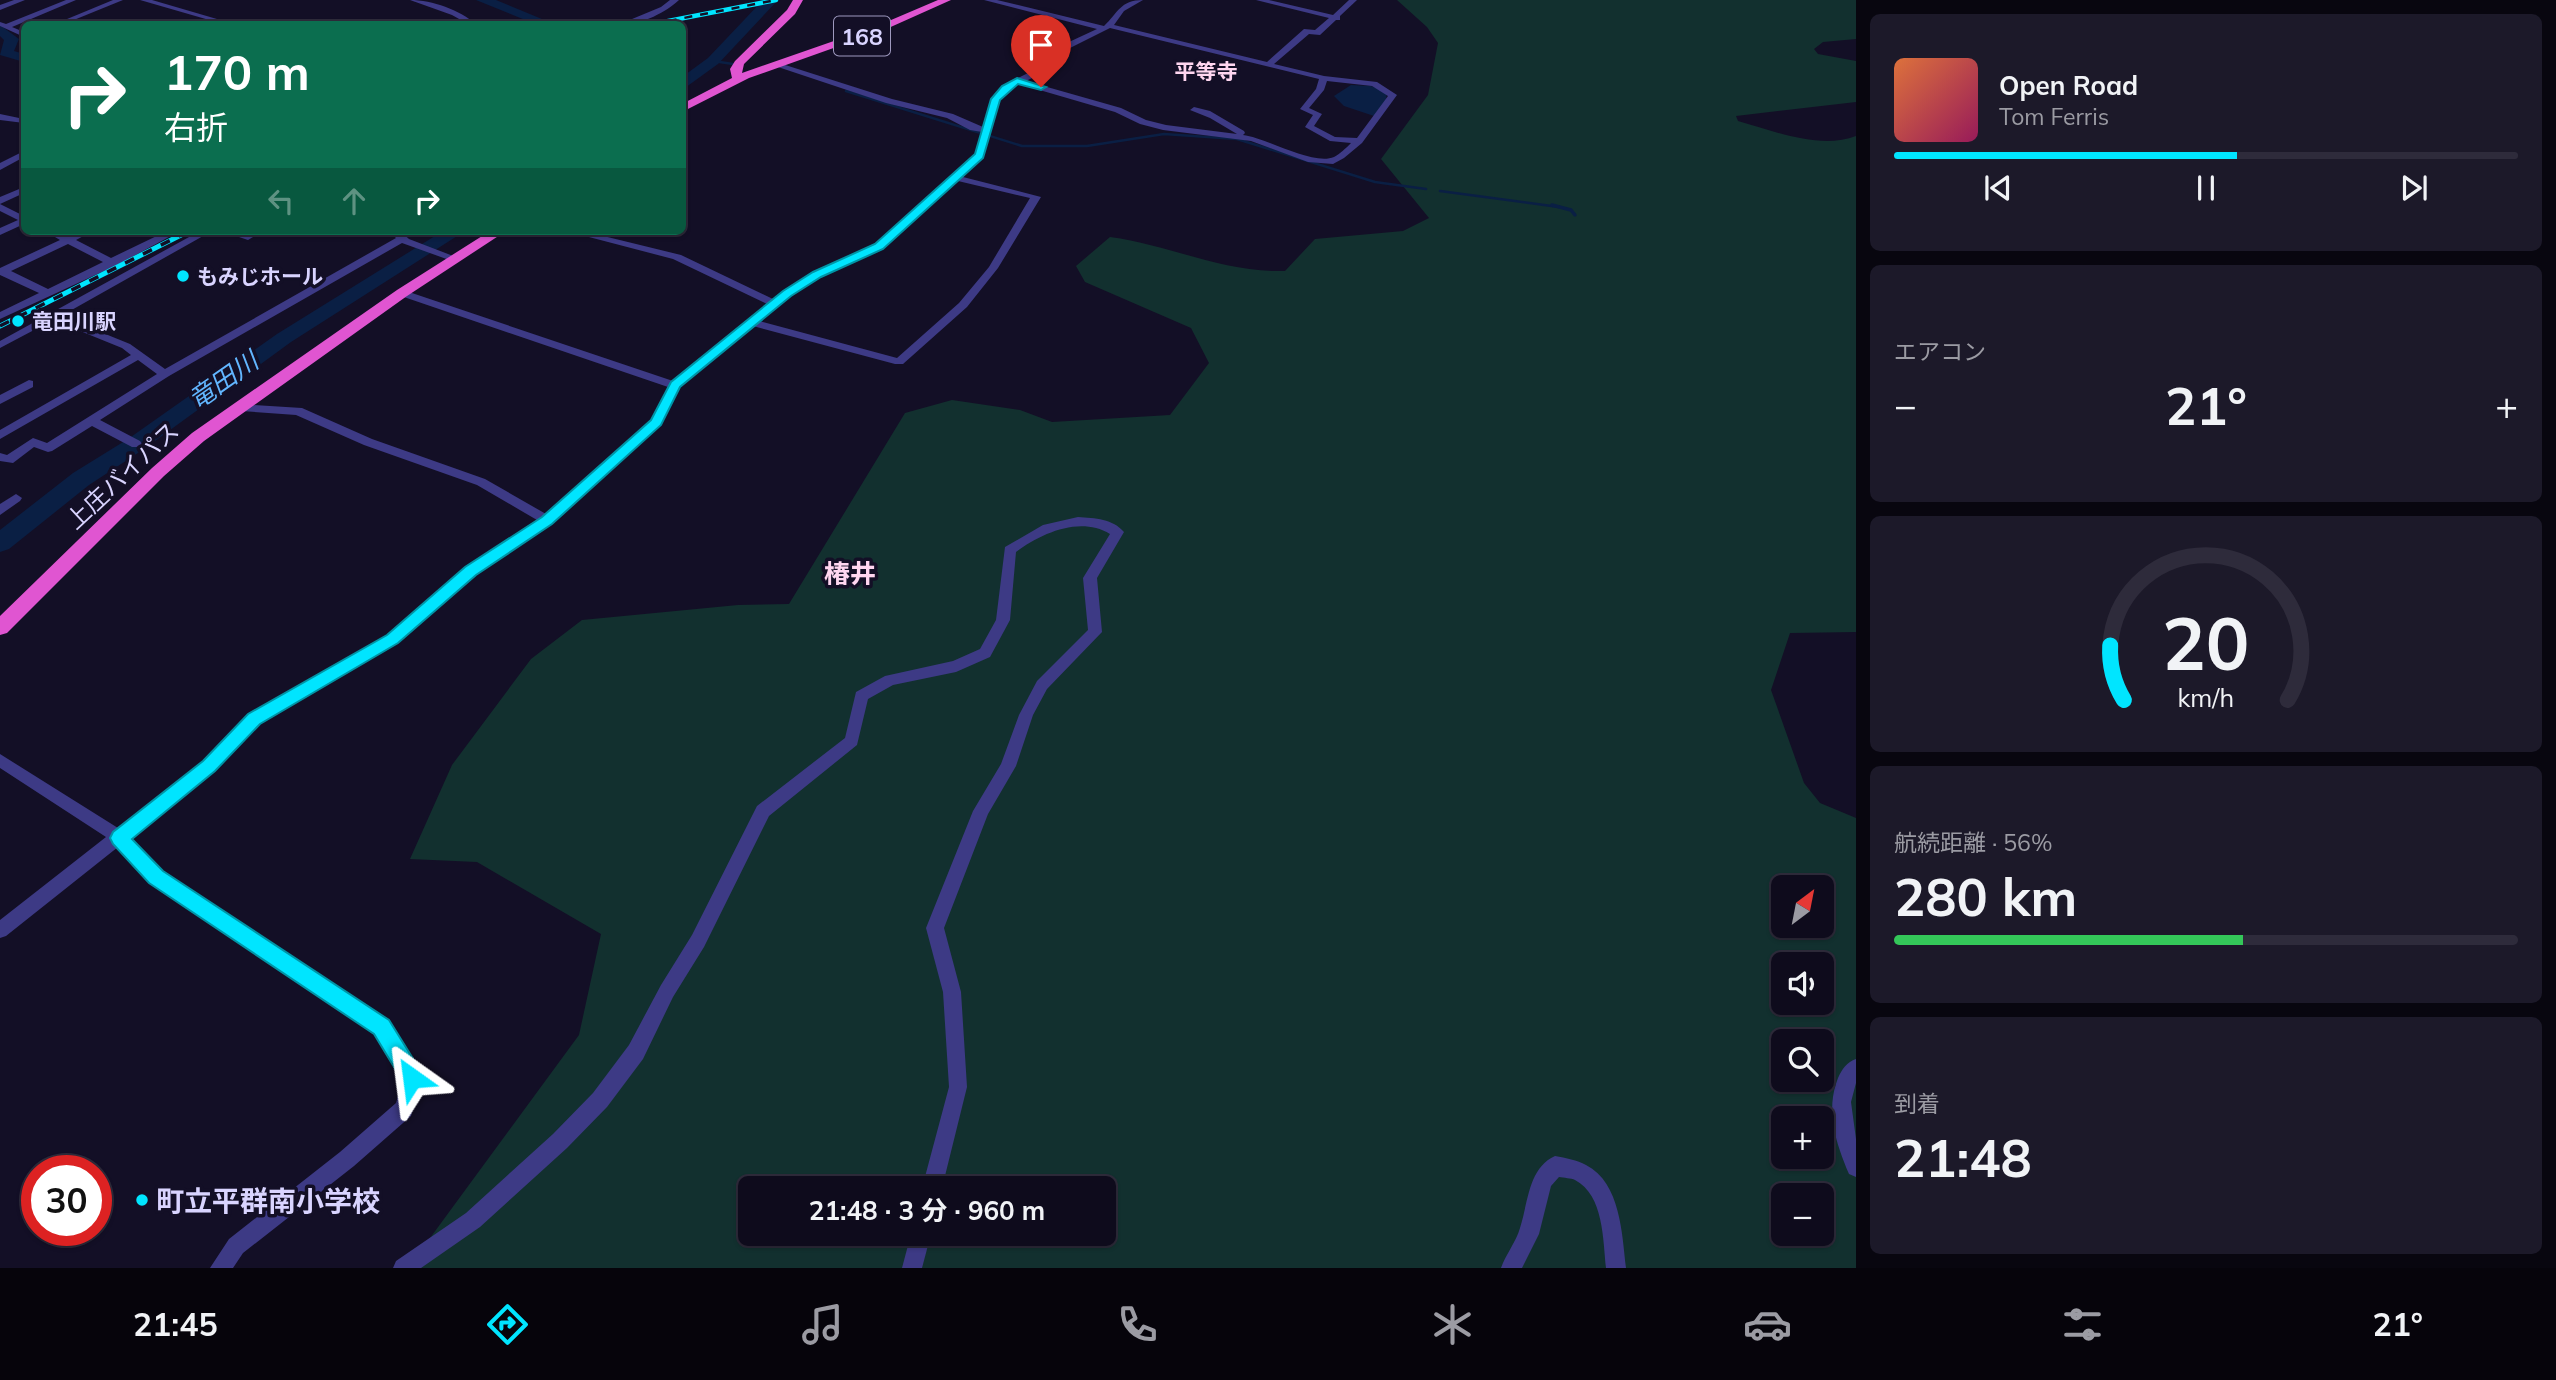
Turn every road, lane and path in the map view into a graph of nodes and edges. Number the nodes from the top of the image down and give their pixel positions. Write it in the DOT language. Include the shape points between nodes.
graph roads {
  1 [pos="21,0"];
  2 [pos="72,0"];
  3 [pos="119,0"];
  4 [pos="144,0"];
  5 [pos="414,0"];
  6 [pos="676,0"];
  7 [pos="798,0"];
  8 [pos="946,0"];
  9 [pos="988,0"];
  10 [pos="1139,0"];
  11 [pos="1260,0"];
  12 [pos="1353,0"];
  13 [pos="0,8"];
  14 [pos="1336,18"];
  15 [pos="66,21"];
  16 [pos="219,21"];
  17 [pos="467,21"];
  18 [pos="632,21"];
  19 [pos="3,24"];
  20 [pos="1106,27"];
  21 [pos="21,33"];
  22 [pos="1269,63"];
  23 [pos="776,65"];
  24 [pos="1324,78"];
  25 [pos="738,79"];
  26 [pos="1017,80"];
  27 [pos="686,107"];
  28 [pos="1194,110"];
  29 [pos="0,117"];
  30 [pos="21,120"];
  31 [pos="987,133"];
  32 [pos="1252,136"];
  33 [pos="1359,141"];
  34 [pos="21,156"];
  35 [pos="0,167"];
  36 [pos="956,178"];
  37 [pos="21,191"];
  38 [pos="0,201"];
  39 [pos="0,206"];
  40 [pos="21,218"];
  41 [pos="21,222"];
  42 [pos="0,232"];
  43 [pos="58,235"];
  44 [pos="79,235"];
  45 [pos="167,235"];
  46 [pos="200,235"];
  47 [pos="241,235"];
  48 [pos="492,235"];
  49 [pos="587,235"];
  50 [pos="248,237"];
  51 [pos="400,237"];
  52 [pos="68,240"];
  53 [pos="453,257"];
  54 [pos="113,263"];
  55 [pos="1,272"];
  56 [pos="48,293"];
  57 [pos="402,293"];
  58 [pos="25,304"];
  59 [pos="775,304"];
  60 [pos="0,316"];
  61 [pos="51,317"];
  62 [pos="754,323"];
  63 [pos="0,345"];
  64 [pos="139,355"];
  65 [pos="165,374"];
  66 [pos="29,384"];
  67 [pos="675,385"];
  68 [pos="0,400"];
  69 [pos="241,407"];
  70 [pos="92,421"];
  71 [pos="0,435"];
  72 [pos="136,444"];
  73 [pos="3,461"];
  74 [pos="0,494"];
  75 [pos="0,511"];
  76 [pos="547,520"];
  77 [pos="0,628"];
  78 [pos="0,760"];
  79 [pos="120,838"];
  80 [pos="0,930"];
  81 [pos="1856,1069"];
  82 [pos="1856,1167"];
  83 [pos="935,1176"];
  84 [pos="917,1246"];
  85 [pos="220,1268"];
  86 [pos="403,1268"];
  87 [pos="912,1268"];
  88 [pos="1511,1268"];
  89 [pos="1616,1268"];
  1 -- 13 [label="street"];
  2 -- 19 [label="street"];
  3 -- 15 [label="street"];
  4 -- 16 [label="street"];
  5 -- 17 [label="street"];
  6 -- 18 [label="street"];
  7 -- 25 [label="highway" via="739,63"];
  8 -- 23 [label="highway, 168" via="895,24"];
  9 -- 20 [label="street"];
  10 -- 20 [label="street" via="1121,9"];
  11 -- 14 [label="street"];
  12 -- 14 [label="street"];
  14 -- 22 [label="street" via="1317,33 1307,31"];
  19 -- 21 [label="street"];
  20 -- 22 [label="street"];
  20 -- 26 [label="street" via="1059,50 1048,64"];
  22 -- 24 [label="street"];
  23 -- 25 [label="highway, 168"];
  23 -- 31 [label="street" via="889,102 950,116"];
  24 -- 33 [label="street" via="1304,109 1318,114 1309,127 1333,139"];
  24 -- 33 [label="street" via="1374,84 1393,95"];
  25 -- 27 [label="highway, 168"];
  26 -- 31 [label="street" via="995,99"];
  26 -- 33 [label="street" via="1143,122 1252,139 1311,160 1333,161"];
  28 -- 32 [label="street"];
  29 -- 30 [label="street"];
  31 -- 36 [label="street" via="980,155"];
  34 -- 35 [label="street"];
  36 -- 59 [label="street" via="879,247 817,275"];
  36 -- 62 [label="street" via="1036,197 993,268 963,305 899,362"];
  37 -- 38 [label="street"];
  39 -- 40 [label="street"];
  41 -- 42 [label="street"];
  43 -- 52 [label="street"];
  44 -- 52 [label="street"];
  45 -- 54 [label="street"];
  46 -- 61 [label="street"];
  47 -- 50 [label="street"];
  48 -- 53 [label="highway, 上庄バイパス"];
  49 -- 59 [label="street" via="677,257"];
  51 -- 53 [label="street"];
  51 -- 65 [label="street"];
  52 -- 54 [label="street"];
  52 -- 55 [label="street"];
  53 -- 57 [label="highway, 上庄バイパス"];
  54 -- 56 [label="street"];
  55 -- 56 [label="street"];
  56 -- 58 [label="street"];
  57 -- 67 [label="street"];
  57 -- 69 [label="highway, 上庄バイパス"];
  58 -- 60 [label="street"];
  58 -- 61 [label="street"];
  59 -- 62 [label="street"];
  61 -- 63 [label="street"];
  61 -- 64 [label="street"];
  62 -- 67 [label="street"];
  64 -- 65 [label="street"];
  64 -- 71 [label="street"];
  65 -- 70 [label="street"];
  66 -- 68 [label="street"];
  67 -- 76 [label="street" via="656,422"];
  69 -- 76 [label="street" via="298,411 368,442 481,482"];
  69 -- 77 [label="highway, 上庄バイパス" via="158,472"];
  70 -- 72 [label="street"];
  70 -- 73 [label="street" via="48,448 33,442"];
  74 -- 75 [label="street" via="16,498"];
  76 -- 79 [label="street" via="470,571 392,639 254,719 209,766"];
  78 -- 79 [label="street"];
  79 -- 80 [label="street"];
  79 -- 85 [label="street" via="156,877 382,1027 412,1078 404,1109 236,1246"];
  81 -- 82 [label="street" via="1847,1077 1840,1117"];
  83 -- 86 [label="street" via="958,1087 952,992 935,928 981,811 1008,766 1042,685 1095,632 1090,578 1118,532 1108,524 1087,521 1022,539 1010,550 1003,620 985,653 957,666 890,680 861,696 852,741 764,811 636,1052 600,1100 473,1220"];
  84 -- 87 [label="street"];
  88 -- 89 [label="street" via="1529,1234 1542,1181 1556,1166 1580,1172 1599,1189 1611,1226"];
}
